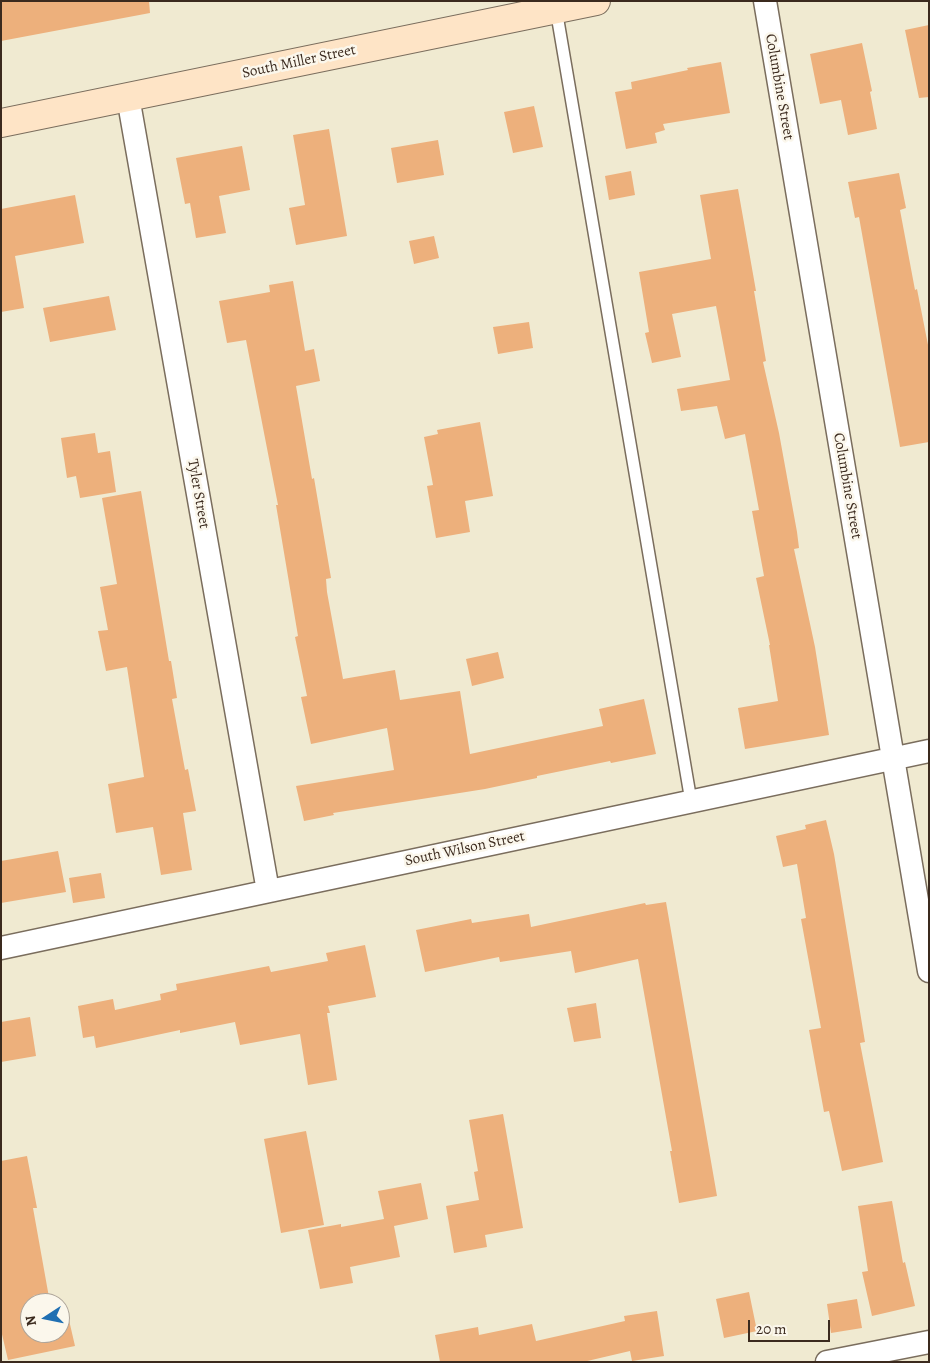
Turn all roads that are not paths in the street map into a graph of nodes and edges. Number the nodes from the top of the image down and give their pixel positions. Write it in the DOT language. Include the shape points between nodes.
graph roads {
  1 [pos="596,1"];
  2 [pos="765,1"];
  3 [pos="556,10"];
  4 [pos="128,97"];
  5 [pos="1,123"];
  6 [pos="929,751"];
  7 [pos="893,758"];
  8 [pos="691,801"];
  9 [pos="268,891"];
  10 [pos="1,948"];
  11 [pos="929,971"];
  12 [pos="929,1342"];
  13 [pos="827,1362"];
  1 -- 3 [label="main road, South Miller Street"];
  2 -- 7 [label="street, Columbine Street"];
  3 -- 4 [label="main road, South Miller Street"];
  3 -- 8 [label="lane"];
  4 -- 5 [label="main road, South Miller Street"];
  4 -- 9 [label="street, Tyler Street"];
  6 -- 7 [label="street, South Wilson Street"];
  7 -- 8 [label="street, South Wilson Street"];
  7 -- 11 [label="street, Columbine Street"];
  8 -- 9 [label="street, South Wilson Street"];
  9 -- 10 [label="street, South Wilson Street"];
  12 -- 13 [label="street"];
}
